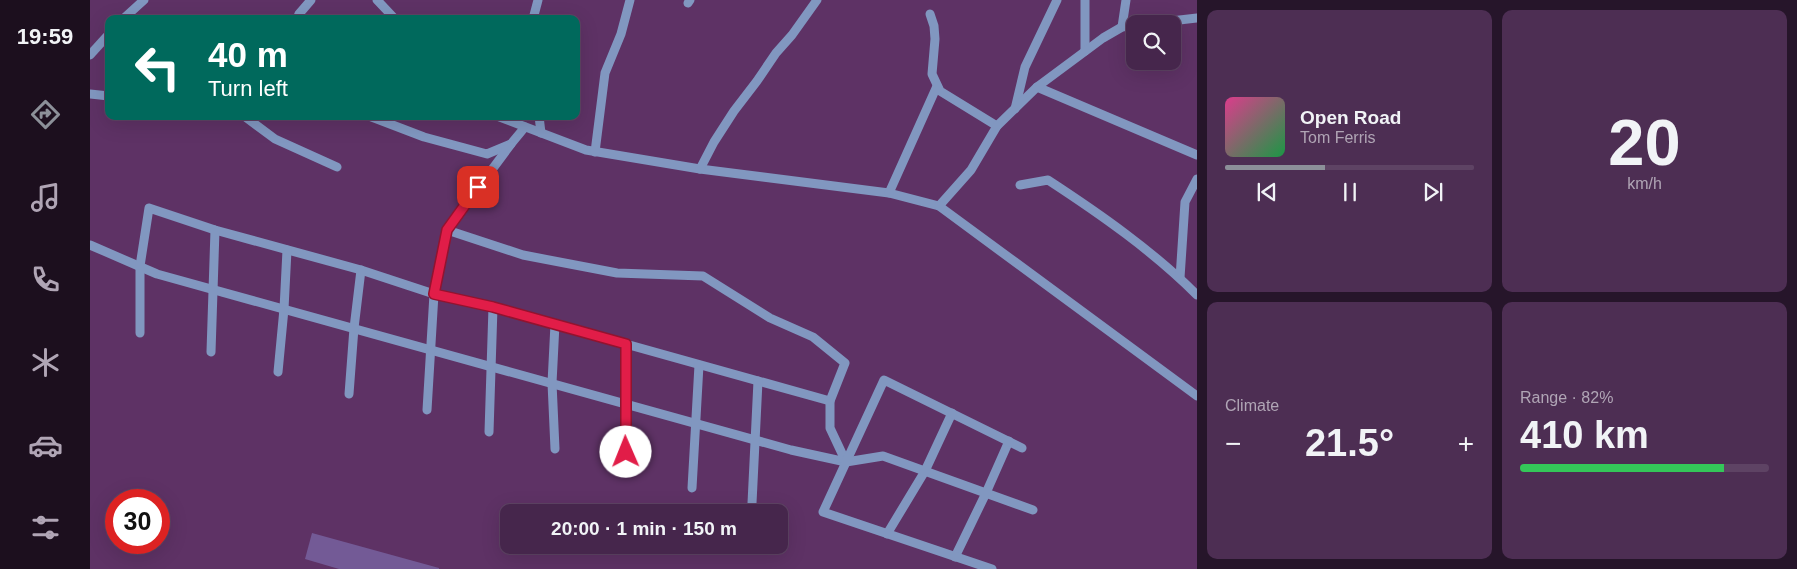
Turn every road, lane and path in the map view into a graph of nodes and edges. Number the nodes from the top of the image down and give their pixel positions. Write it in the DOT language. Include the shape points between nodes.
graph roads {
  1 [pos="128,0"];
  2 [pos="144,0"];
  3 [pos="311,0"];
  4 [pos="376,0"];
  5 [pos="538,0"];
  6 [pos="630,0"];
  7 [pos="817,0"];
  8 [pos="1057,0"];
  9 [pos="1085,0"];
  10 [pos="1126,0"];
  11 [pos="130,10"];
  12 [pos="930,14"];
  13 [pos="126,15"];
  14 [pos="299,15"];
  15 [pos="391,15"];
  16 [pos="534,15"];
  17 [pos="1197,18"];
  18 [pos="1181,19"];
  19 [pos="1126,26"];
  20 [pos="1122,27"];
  21 [pos="105,38"];
  22 [pos="1085,51"];
  23 [pos="90,55"];
  24 [pos="937,86"];
  25 [pos="1037,87"];
  26 [pos="90,94"];
  27 [pos="105,96"];
  28 [pos="1014,111"];
  29 [pos="249,120"];
  30 [pos="379,120"];
  31 [pos="507,120"];
  32 [pos="539,120"];
  33 [pos="997,126"];
  34 [pos="525,127"];
  35 [pos="541,133"];
  36 [pos="511,144"];
  37 [pos="595,152"];
  38 [pos="1197,156"];
  39 [pos="337,167"];
  40 [pos="700,169"];
  41 [pos="1197,179"];
  42 [pos="1020,185"];
  43 [pos="889,193"];
  44 [pos="939,206"];
  45 [pos="215,230"];
  46 [pos="447,230"];
  47 [pos="90,246"];
  48 [pos="287,250"];
  49 [pos="140,266"];
  50 [pos="361,270"];
  51 [pos="1180,278"];
  52 [pos="214,290"];
  53 [pos="434,294"];
  54 [pos="1197,295"];
  55 [pos="493,307"];
  56 [pos="284,309"];
  57 [pos="555,324"];
  58 [pos="354,328"];
  59 [pos="140,333"];
  60 [pos="626,344"];
  61 [pos="431,350"];
  62 [pos="211,352"];
  63 [pos="699,365"];
  64 [pos="492,367"];
  65 [pos="278,372"];
  66 [pos="758,381"];
  67 [pos="552,383"];
  68 [pos="349,394"];
  69 [pos="1197,396"];
  70 [pos="830,402"];
  71 [pos="625,404"];
  72 [pos="427,410"];
  73 [pos="952,413"];
  74 [pos="696,424"];
  75 [pos="489,432"];
  76 [pos="756,440"];
  77 [pos="1008,442"];
  78 [pos="1022,448"];
  79 [pos="555,449"];
  80 [pos="846,462"];
  81 [pos="626,468"];
  82 [pos="925,471"];
  83 [pos="692,488"];
  84 [pos="986,494"];
  85 [pos="752,502"];
  86 [pos="1034,510"];
  87 [pos="887,534"];
  88 [pos="955,556"];
  89 [pos="992,569"];
  1 -- 11 [label="street"];
  2 -- 11 [label="street"];
  3 -- 14 [label="street"];
  4 -- 15 [label="street"];
  5 -- 16 [label="street"];
  6 -- 37 [label="street" via="621,34 605,73"];
  7 -- 40 [label="street" via="734,111"];
  8 -- 28 [label="street" via="1025,67"];
  9 -- 22 [label="street"];
  10 -- 20 [label="street"];
  11 -- 13 [label="street"];
  12 -- 24 [label="street" via="935,39 932,74"];
  17 -- 18 [label="street"];
  19 -- 20 [label="street"];
  20 -- 22 [label="street"];
  21 -- 23 [label="street"];
  22 -- 25 [label="street"];
  24 -- 33 [label="street"];
  24 -- 43 [label="street"];
  25 -- 28 [label="street"];
  25 -- 38 [label="street"];
  26 -- 27 [label="street"];
  28 -- 33 [label="street"];
  29 -- 39 [label="street" via="275,139"];
  30 -- 36 [label="street" via="424,137 486,154"];
  31 -- 34 [label="street"];
  32 -- 35 [label="street"];
  33 -- 44 [label="street" via="971,170"];
  34 -- 35 [label="street"];
  34 -- 36 [label="street"];
  35 -- 37 [label="street"];
  36 -- 46 [label="street"];
  37 -- 40 [label="street"];
  40 -- 43 [label="street"];
  41 -- 51 [label="street" via="1185,202"];
  42 -- 51 [label="street" via="1048,180 1098,213"];
  43 -- 44 [label="street"];
  44 -- 69 [label="street"];
  45 -- 48 [label="street"];
  45 -- 49 [label="street" via="149,208"];
  45 -- 52 [label="street"];
  46 -- 53 [label="street"];
  46 -- 70 [label="street" via="523,255 617,273 703,276 770,318 813,337 845,363"];
  47 -- 49 [label="street"];
  48 -- 50 [label="street"];
  48 -- 56 [label="street"];
  49 -- 52 [label="street"];
  49 -- 59 [label="street"];
  50 -- 53 [label="street"];
  50 -- 58 [label="street"];
  51 -- 54 [label="street"];
  52 -- 56 [label="street"];
  52 -- 62 [label="street"];
  53 -- 55 [label="street"];
  53 -- 61 [label="street"];
  55 -- 57 [label="street"];
  55 -- 64 [label="street"];
  56 -- 58 [label="street"];
  56 -- 65 [label="street"];
  57 -- 60 [label="street"];
  57 -- 67 [label="street"];
  58 -- 61 [label="street"];
  58 -- 68 [label="street"];
  60 -- 63 [label="street"];
  60 -- 71 [label="street"];
  61 -- 64 [label="street"];
  61 -- 72 [label="street"];
  63 -- 66 [label="street"];
  63 -- 74 [label="street"];
  64 -- 67 [label="street"];
  64 -- 75 [label="street"];
  66 -- 70 [label="street"];
  66 -- 76 [label="street"];
  67 -- 71 [label="street"];
  67 -- 79 [label="street"];
  70 -- 80 [label="street" via="830,428"];
  71 -- 74 [label="street"];
  71 -- 81 [label="street"];
  73 -- 77 [label="street"];
  73 -- 80 [label="street" via="884,380"];
  73 -- 82 [label="street"];
  74 -- 76 [label="street"];
  74 -- 83 [label="street"];
  76 -- 80 [label="street"];
  76 -- 85 [label="street"];
  77 -- 78 [label="street"];
  77 -- 84 [label="street"];
  80 -- 82 [label="street" via="882,456"];
  80 -- 87 [label="street" via="823,512"];
  82 -- 84 [label="street"];
  82 -- 87 [label="street"];
  84 -- 86 [label="street"];
  84 -- 88 [label="street"];
  87 -- 88 [label="street"];
  88 -- 89 [label="street"];
}
